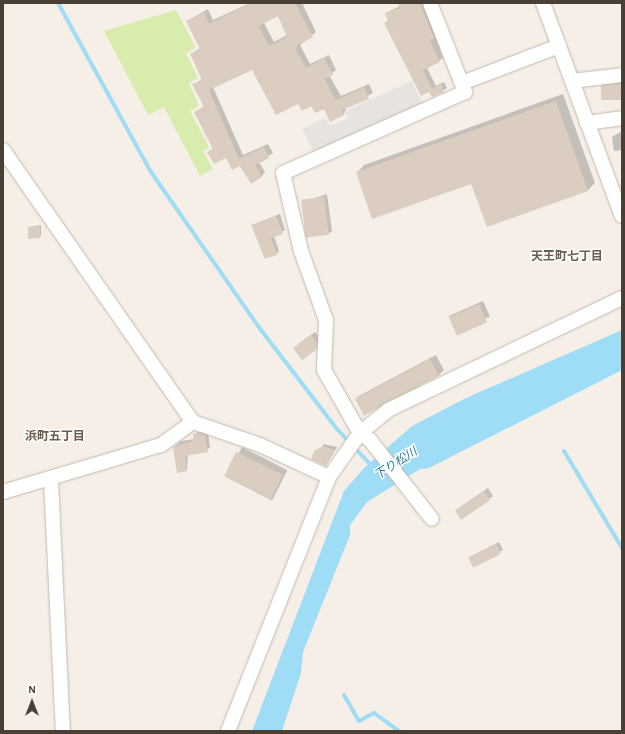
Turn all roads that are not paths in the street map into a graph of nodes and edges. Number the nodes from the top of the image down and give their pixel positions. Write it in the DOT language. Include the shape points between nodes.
graph roads {
  1 [pos="430,3"];
  2 [pos="543,3"];
  3 [pos="559,46"];
  4 [pos="622,75"];
  5 [pos="572,81"];
  6 [pos="462,84"];
  7 [pos="622,118"];
  8 [pos="587,122"];
  9 [pos="3,150"];
  10 [pos="622,216"];
  11 [pos="622,298"];
  12 [pos="193,422"];
  13 [pos="363,436"];
  14 [pos="329,477"];
  15 [pos="51,480"];
  16 [pos="3,492"];
  17 [pos="432,519"];
  18 [pos="63,731"];
  19 [pos="228,731"];
  1 -- 6 [label="street"];
  2 -- 3 [label="street"];
  3 -- 5 [label="street"];
  3 -- 6 [label="street"];
  4 -- 5 [label="street"];
  5 -- 8 [label="street"];
  6 -- 13 [label="street" via="465,92 283,173 301,251 326,320 324,370"];
  7 -- 8 [label="street"];
  8 -- 10 [label="street"];
  9 -- 12 [label="street"];
  11 -- 13 [label="street" via="388,410"];
  12 -- 14 [label="street" via="260,445"];
  12 -- 15 [label="street" via="161,445"];
  13 -- 14 [label="street"];
  13 -- 17 [label="street"];
  14 -- 19 [label="street"];
  15 -- 16 [label="street"];
  15 -- 18 [label="street"];
}
